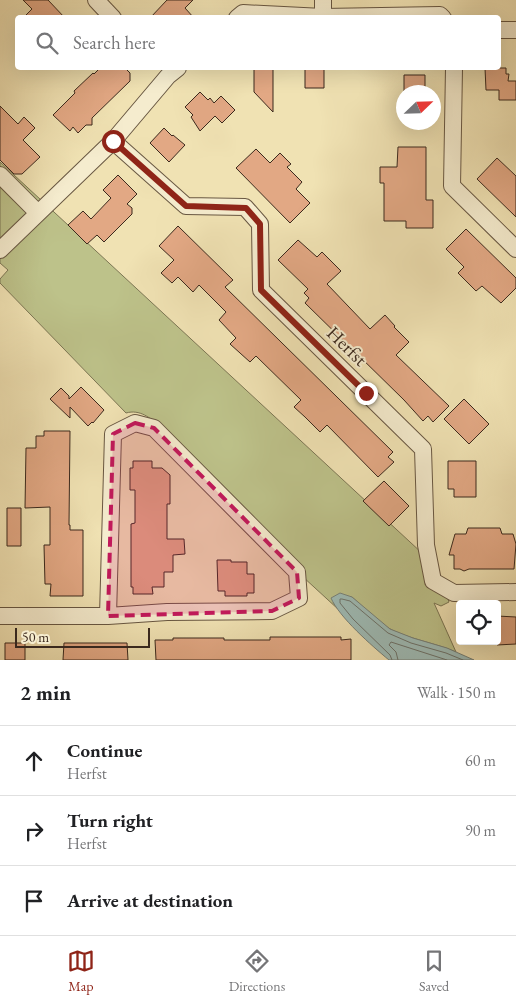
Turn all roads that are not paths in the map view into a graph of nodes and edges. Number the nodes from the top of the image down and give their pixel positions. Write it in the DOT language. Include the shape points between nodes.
graph roads {
  1 [pos="96,0"];
  2 [pos="323,0"];
  3 [pos="110,15"];
  4 [pos="240,15"];
  5 [pos="291,15"];
  6 [pos="323,15"];
  7 [pos="501,30"];
  8 [pos="516,30"];
  9 [pos="169,70"];
  10 [pos="454,70"];
  11 [pos="113,141"];
  12 [pos="0,175"];
  13 [pos="38,213"];
  14 [pos="516,249"];
  15 [pos="0,250"];
  16 [pos="516,592"];
  17 [pos="0,616"];
  18 [pos="108,616"];
  1 -- 3 [label="street"];
  2 -- 6 [label="street"];
  4 -- 5 [label="street" via="243,12"];
  7 -- 8 [label="street"];
  9 -- 11 [label="street"];
  10 -- 14 [label="street" via="452,186"];
  11 -- 13 [label="street"];
  11 -- 16 [label="street, Herfst" via="186,206 246,208 260,224 261,290 423,449 426,546 434,581 454,593"];
  12 -- 13 [label="street"];
  13 -- 15 [label="street"];
  17 -- 18 [label="street"];
  18 -- 18 [label="street" via="113,434 135,423 154,428 297,572 299,598 272,611"];
}
